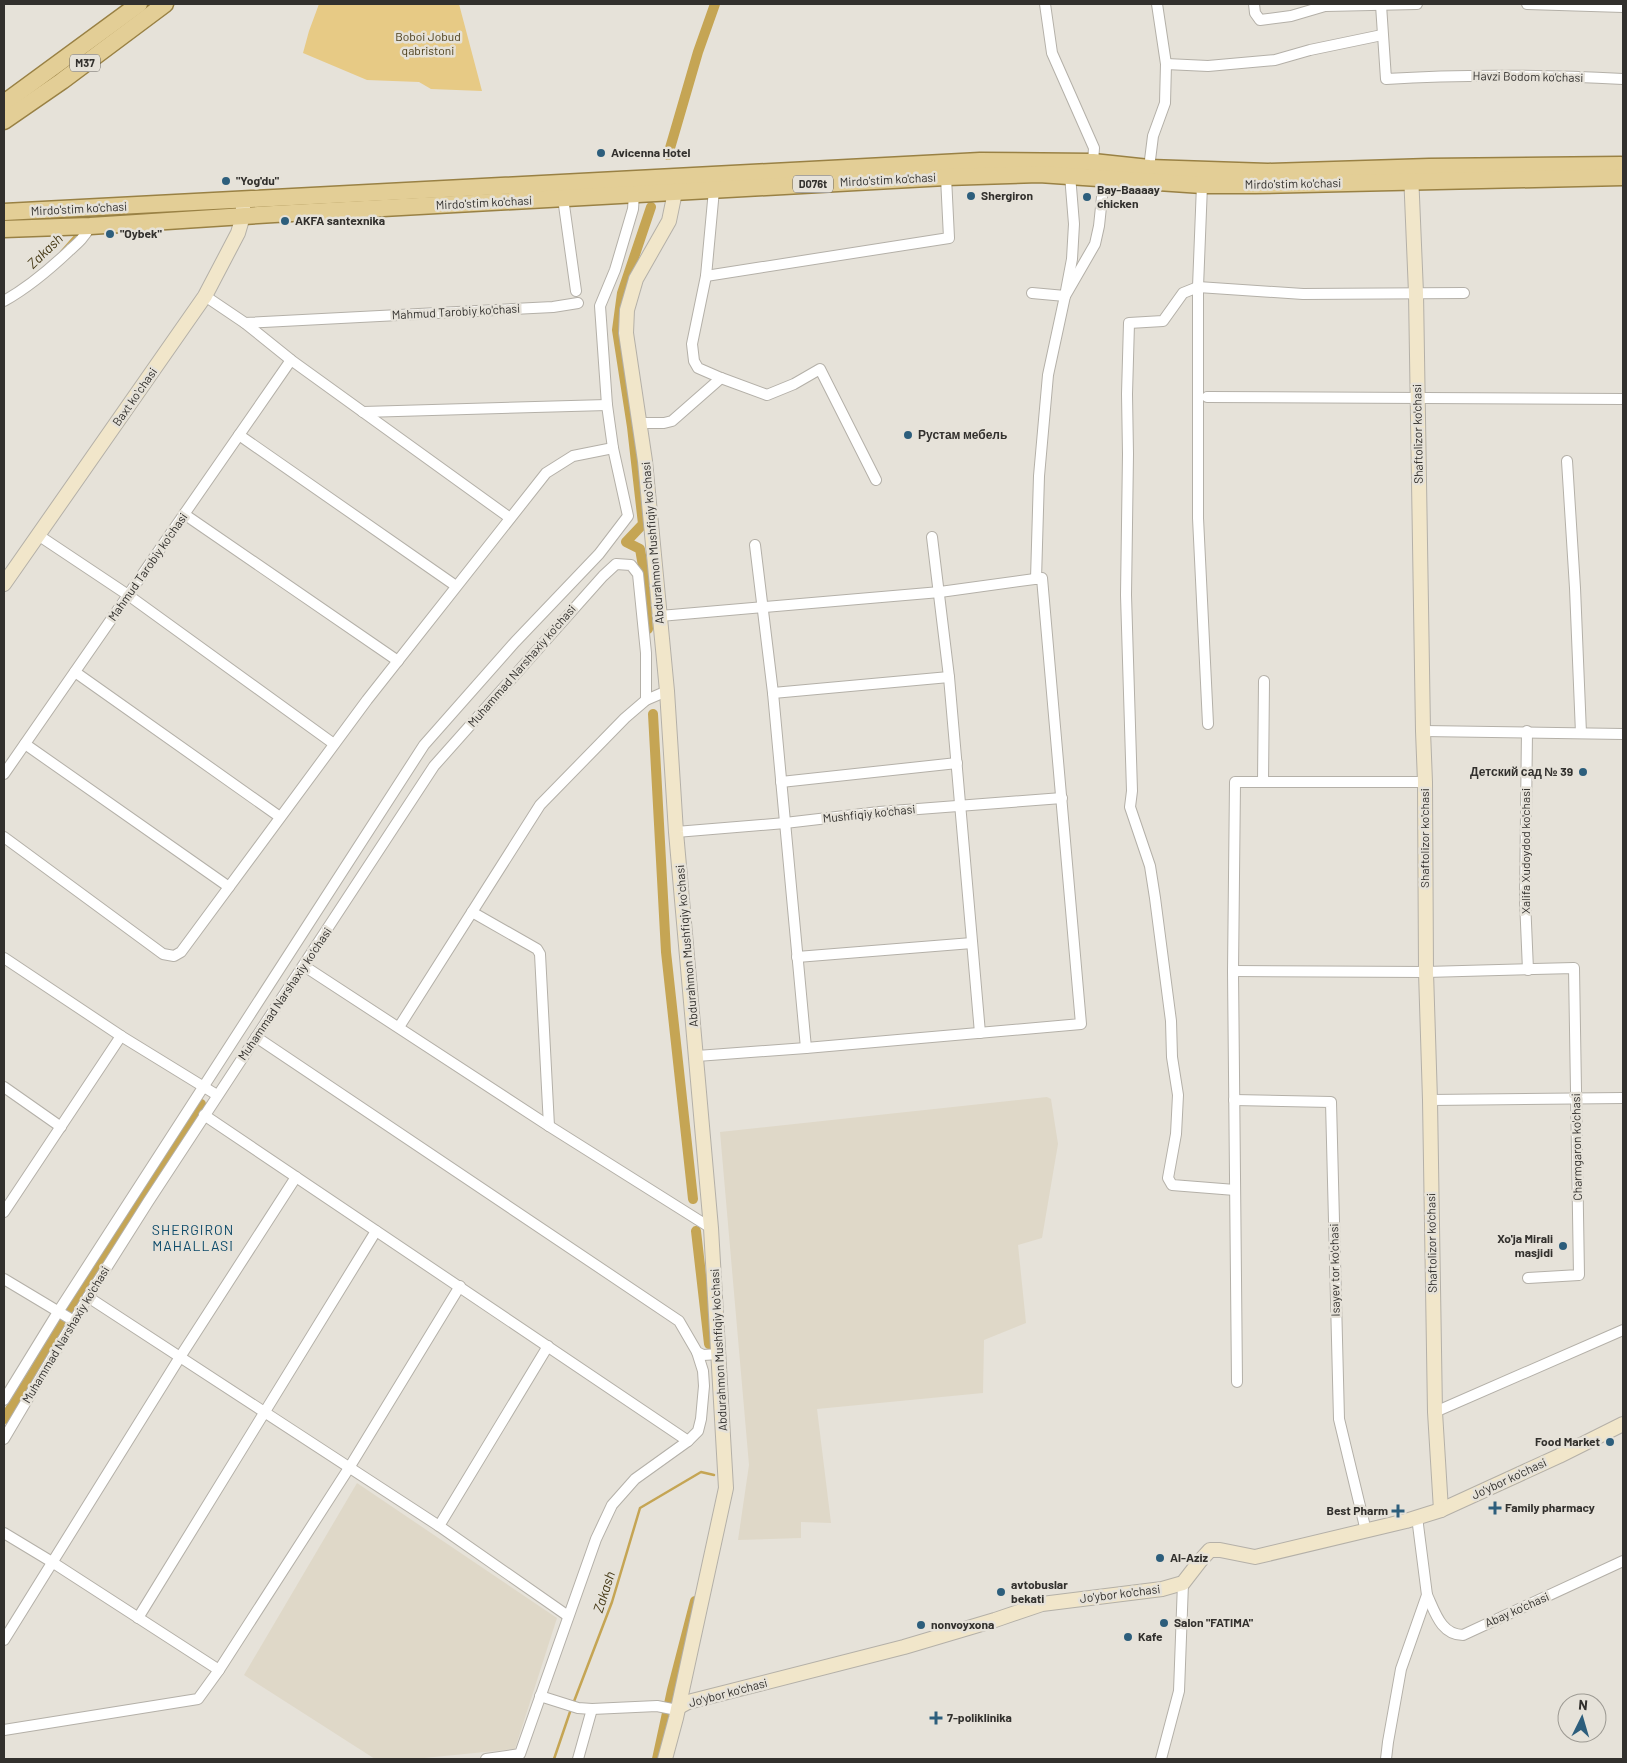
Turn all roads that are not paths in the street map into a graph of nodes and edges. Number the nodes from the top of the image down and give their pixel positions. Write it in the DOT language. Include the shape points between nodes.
graph roads {
  1 [pos="139,4"];
  2 [pos="165,4"];
  3 [pos="1045,4"];
  4 [pos="1157,4"];
  5 [pos="1254,4"];
  6 [pos="1417,4"];
  7 [pos="1527,4"];
  8 [pos="1381,5"];
  9 [pos="1623,7"];
  10 [pos="1382,35"];
  11 [pos="1166,64"];
  12 [pos="1623,80"];
  13 [pos="4,103"];
  14 [pos="4,121"];
  15 [pos="1623,165"];
  16 [pos="1149,168"];
  17 [pos="1097,172"];
  18 [pos="1411,174"];
  19 [pos="1070,175"];
  20 [pos="1623,176"];
  21 [pos="946,177"];
  22 [pos="1202,185"];
  23 [pos="714,190"];
  24 [pos="675,192"];
  25 [pos="634,194"];
  26 [pos="563,198"];
  27 [pos="243,200"];
  28 [pos="4,212"];
  29 [pos="243,216"];
  30 [pos="90,226"];
  31 [pos="4,229"];
  32 [pos="706,276"];
  33 [pos="1198,287"];
  34 [pos="576,291"];
  35 [pos="1032,293"];
  36 [pos="1416,293"];
  37 [pos="1464,293"];
  38 [pos="205,296"];
  39 [pos="1065,296"];
  40 [pos="4,301"];
  41 [pos="578,303"];
  42 [pos="245,323"];
  43 [pos="291,360"];
  44 [pos="721,378"];
  45 [pos="1207,397"];
  46 [pos="1417,398"];
  47 [pos="1623,400"];
  48 [pos="607,405"];
  49 [pos="363,412"];
  50 [pos="640,422"];
  51 [pos="239,435"];
  52 [pos="613,448"];
  53 [pos="1567,461"];
  54 [pos="876,480"];
  55 [pos="184,514"];
  56 [pos="510,518"];
  57 [pos="38,535"];
  58 [pos="932,537"];
  59 [pos="755,545"];
  60 [pos="1036,579"];
  61 [pos="4,584"];
  62 [pos="456,586"];
  63 [pos="940,592"];
  64 [pos="128,596"];
  65 [pos="762,608"];
  66 [pos="660,616"];
  67 [pos="398,661"];
  68 [pos="75,672"];
  69 [pos="949,677"];
  70 [pos="1264,681"];
  71 [pos="667,691"];
  72 [pos="773,694"];
  73 [pos="646,700"];
  74 [pos="1208,724"];
  75 [pos="1423,731"];
  76 [pos="1527,731"];
  77 [pos="1580,733"];
  78 [pos="1623,734"];
  79 [pos="25,744"];
  80 [pos="334,744"];
  81 [pos="957,763"];
  82 [pos="4,774"];
  83 [pos="781,782"];
  84 [pos="1263,782"];
  85 [pos="1425,782"];
  86 [pos="1062,798"];
  87 [pos="960,806"];
  88 [pos="280,817"];
  89 [pos="785,823"];
  90 [pos="676,832"];
  91 [pos="4,837"];
  92 [pos="229,887"];
  93 [pos="472,912"];
  94 [pos="972,942"];
  95 [pos="797,957"];
  96 [pos="4,958"];
  97 [pos="304,966"];
  98 [pos="1528,970"];
  99 [pos="1233,971"];
  100 [pos="1426,972"];
  101 [pos="399,1027"];
  102 [pos="980,1033"];
  103 [pos="121,1036"];
  104 [pos="256,1038"];
  105 [pos="806,1048"];
  106 [pos="697,1056"];
  107 [pos="203,1086"];
  108 [pos="4,1087"];
  109 [pos="218,1095"];
  110 [pos="1575,1098"];
  111 [pos="1623,1098"];
  112 [pos="1234,1100"];
  113 [pos="1430,1100"];
  114 [pos="204,1115"];
  115 [pos="60,1126"];
  116 [pos="549,1126"];
  117 [pos="296,1177"];
  118 [pos="1235,1190"];
  119 [pos="7,1201"];
  120 [pos="4,1212"];
  121 [pos="712,1228"];
  122 [pos="376,1231"];
  123 [pos="1528,1278"];
  124 [pos="4,1279"];
  125 [pos="460,1286"];
  126 [pos="88,1297"];
  127 [pos="58,1312"];
  128 [pos="74,1321"];
  129 [pos="1623,1330"];
  130 [pos="548,1346"];
  131 [pos="697,1352"];
  132 [pos="720,1354"];
  133 [pos="180,1358"];
  134 [pos="1237,1382"];
  135 [pos="4,1400"];
  136 [pos="264,1412"];
  137 [pos="1435,1412"];
  138 [pos="1623,1424"];
  139 [pos="4,1438"];
  140 [pos="688,1441"];
  141 [pos="350,1468"];
  142 [pos="1442,1510"];
  143 [pos="1417,1517"];
  144 [pos="439,1526"];
  145 [pos="1366,1531"];
  146 [pos="4,1533"];
  147 [pos="1623,1561"];
  148 [pos="52,1562"];
  149 [pos="1183,1583"];
  150 [pos="1427,1595"];
  151 [pos="568,1616"];
  152 [pos="138,1618"];
  153 [pos="4,1640"];
  154 [pos="219,1670"];
  155 [pos="540,1696"];
  156 [pos="676,1708"];
  157 [pos="592,1710"];
  158 [pos="4,1730"];
  159 [pos="486,1759"];
  160 [pos="578,1759"];
  161 [pos="665,1759"];
  162 [pos="1161,1759"];
  163 [pos="1386,1759"];
  1 -- 13 [label="main road, M37"];
  2 -- 14 [label="main road, M37"];
  3 -- 17 [label="street" via="1052,53 1094,148"];
  4 -- 11 [label="street"];
  5 -- 8 [label="street" via="1260,20 1291,16 1325,6"];
  6 -- 8 [label="street"];
  7 -- 9 [label="street"];
  8 -- 10 [label="street"];
  10 -- 11 [label="street" via="1274,60 1208,66"];
  10 -- 12 [label="street, Havzi Bodom ko'chasi" via="1386,79 1568,76"];
  11 -- 16 [label="street" via="1165,103 1153,136"];
  15 -- 18 [label="main road, Mirdo'stim ko'chasi / D076t"];
  16 -- 17 [label="main road, Mirdo'stim ko'chasi / D076t"];
  16 -- 18 [label="main road, Mirdo'stim ko'chasi / D076t"];
  17 -- 19 [label="main road, Mirdo'stim ko'chasi / D076t"];
  17 -- 22 [label="main road, Mirdo'stim ko'chasi / D076t"];
  17 -- 27 [label="main road, Mirdo'stim ko'chasi / D076t" via="980,161"];
  17 -- 39 [label="street" via="1098,226 1094,244"];
  18 -- 20 [label="main road, Mirdo'stim ko'chasi / D076t"];
  18 -- 22 [label="main road, Mirdo'stim ko'chasi / D076t" via="1255,186"];
  18 -- 36 [label="street, Shaftolizor ko'chasi"];
  19 -- 21 [label="main road, Mirdo'stim ko'chasi / D076t"];
  19 -- 39 [label="street" via="1073,250"];
  21 -- 23 [label="main road, Mirdo'stim ko'chasi / D076t"];
  21 -- 32 [label="street" via="950,238"];
  22 -- 33 [label="street"];
  23 -- 24 [label="main road, Mirdo'stim ko'chasi / D076t"];
  23 -- 32 [label="street"];
  24 -- 25 [label="main road, Mirdo'stim ko'chasi / D076t"];
  24 -- 50 [label="street, Abdurahmon Mushfiqiy koʻchasi" via="669,220 636,280 628,310 626,333"];
  25 -- 26 [label="main road, Mirdo'stim ko'chasi / D076t"];
  25 -- 48 [label="street" via="623,244 600,306"];
  26 -- 29 [label="main road, Mirdo'stim ko'chasi / D076t"];
  26 -- 34 [label="street"];
  27 -- 28 [label="main road, Mirdo'stim ko'chasi / D076t"];
  27 -- 29 [label="street, Baxt koʻchasi"];
  29 -- 30 [label="main road, Mirdo'stim ko'chasi / D076t"];
  29 -- 38 [label="street, Baxt koʻchasi" via="238,233"];
  30 -- 31 [label="main road, Mirdo'stim ko'chasi / D076t"];
  30 -- 40 [label="street" via="85,236 52,269"];
  32 -- 44 [label="street" via="692,344 694,361 698,368"];
  33 -- 36 [label="street" via="1304,294"];
  33 -- 74 [label="street" via="1199,544"];
  33 -- 118 [label="street" via="1183,293 1163,321 1129,323 1126,595 1130,807 1150,866 1171,1021 1178,1095 1176,1134 1168,1178 1172,1185"];
  35 -- 39 [label="street"];
  36 -- 37 [label="street"];
  36 -- 46 [label="street, Shaftolizor ko'chasi"];
  38 -- 42 [label="street"];
  38 -- 57 [label="street, Baxt koʻchasi"];
  39 -- 60 [label="street" via="1048,375 1039,476"];
  41 -- 42 [label="street, Mahmud Tarobiy ko'chasi" via="554,307"];
  42 -- 43 [label="street"];
  43 -- 49 [label="street"];
  43 -- 51 [label="street, Mahmud Tarobiy ko'chasi"];
  44 -- 50 [label="street" via="672,421"];
  44 -- 54 [label="street" via="767,395 820,369"];
  45 -- 46 [label="street"];
  46 -- 47 [label="street"];
  46 -- 75 [label="street, Shaftolizor ko'chasi"];
  48 -- 49 [label="street"];
  48 -- 52 [label="street"];
  49 -- 56 [label="street"];
  50 -- 66 [label="street, Abdurahmon Mushfiqiy koʻchasi"];
  51 -- 55 [label="street, Mahmud Tarobiy ko'chasi"];
  51 -- 62 [label="street"];
  52 -- 56 [label="street" via="573,456 546,473"];
  52 -- 107 [label="street" via="628,516 599,554 424,745"];
  53 -- 77 [label="street"];
  55 -- 64 [label="street, Mahmud Tarobiy ko'chasi"];
  55 -- 67 [label="street"];
  56 -- 62 [label="street"];
  57 -- 61 [label="street, Baxt koʻchasi"];
  57 -- 64 [label="street"];
  58 -- 63 [label="street"];
  59 -- 65 [label="street"];
  60 -- 63 [label="street"];
  60 -- 86 [label="street" via="1042,578"];
  62 -- 67 [label="street"];
  63 -- 65 [label="street"];
  63 -- 69 [label="street"];
  64 -- 68 [label="street, Mahmud Tarobiy ko'chasi"];
  64 -- 80 [label="street"];
  65 -- 66 [label="street"];
  65 -- 72 [label="street"];
  66 -- 71 [label="street, Abdurahmon Mushfiqiy koʻchasi"];
  67 -- 80 [label="street"];
  68 -- 79 [label="street, Mahmud Tarobiy ko'chasi"];
  68 -- 88 [label="street"];
  69 -- 72 [label="street"];
  69 -- 81 [label="street"];
  70 -- 84 [label="street"];
  71 -- 73 [label="street"];
  71 -- 90 [label="street, Abdurahmon Mushfiqiy koʻchasi"];
  72 -- 83 [label="street"];
  73 -- 93 [label="street" via="540,805"];
  73 -- 97 [label="street, Muhammad Narshaxiy ko'chasi" via="646,653 638,574 631,565 616,564 434,766"];
  75 -- 76 [label="street"];
  75 -- 85 [label="street, Shaftolizor ko'chasi"];
  76 -- 77 [label="street"];
  76 -- 98 [label="street, Xalifa Xudoydod ko'chasi"];
  77 -- 78 [label="street"];
  79 -- 82 [label="street, Mahmud Tarobiy ko'chasi"];
  79 -- 92 [label="street"];
  80 -- 88 [label="street"];
  81 -- 83 [label="street"];
  81 -- 87 [label="street"];
  83 -- 89 [label="street"];
  84 -- 85 [label="street"];
  84 -- 99 [label="street" via="1235,782"];
  85 -- 100 [label="street, Shaftolizor ko'chasi"];
  86 -- 87 [label="street, Mushfiqiy ko'chasi"];
  86 -- 102 [label="street" via="1082,1024"];
  87 -- 89 [label="street, Mushfiqiy ko'chasi"];
  87 -- 94 [label="street"];
  88 -- 92 [label="street"];
  89 -- 90 [label="street, Mushfiqiy ko'chasi"];
  89 -- 95 [label="street"];
  90 -- 106 [label="street, Abdurahmon Mushfiqiy koʻchasi"];
  91 -- 92 [label="street" via="163,954 174,956 181,952"];
  93 -- 101 [label="street"];
  93 -- 116 [label="street" via="540,954"];
  94 -- 95 [label="street"];
  94 -- 102 [label="street"];
  95 -- 105 [label="street"];
  96 -- 103 [label="street"];
  97 -- 101 [label="street"];
  97 -- 104 [label="street, Muhammad Narshaxiy ko'chasi"];
  98 -- 100 [label="street"];
  98 -- 110 [label="street, Charmgaron ko'chasi" via="1574,968"];
  99 -- 100 [label="street"];
  99 -- 112 [label="street"];
  100 -- 113 [label="street, Shaftolizor ko'chasi"];
  101 -- 116 [label="street"];
  102 -- 105 [label="street"];
  103 -- 107 [label="street"];
  103 -- 115 [label="street"];
  104 -- 109 [label="street, Muhammad Narshaxiy ko'chasi"];
  104 -- 131 [label="street" via="679,1321"];
  105 -- 106 [label="street"];
  106 -- 121 [label="street, Abdurahmon Mushfiqiy koʻchasi"];
  107 -- 109 [label="street"];
  107 -- 127 [label="street"];
  108 -- 115 [label="street"];
  109 -- 114 [label="street, Muhammad Narshaxiy ko'chasi"];
  110 -- 111 [label="street"];
  110 -- 113 [label="street"];
  110 -- 123 [label="street, Charmgaron ko'chasi" via="1580,1275"];
  112 -- 118 [label="street"];
  112 -- 145 [label="street, Isayev tor ko'chasi" via="1331,1102 1339,1419"];
  113 -- 137 [label="street, Shaftolizor ko'chasi"];
  114 -- 117 [label="street"];
  114 -- 126 [label="street, Muhammad Narshaxiy ko'chasi"];
  115 -- 119 [label="street"];
  116 -- 121 [label="street"];
  117 -- 122 [label="street"];
  117 -- 133 [label="street"];
  118 -- 134 [label="street"];
  119 -- 120 [label="street"];
  121 -- 132 [label="street, Abdurahmon Mushfiqiy koʻchasi"];
  122 -- 125 [label="street"];
  122 -- 136 [label="street"];
  124 -- 127 [label="street"];
  125 -- 130 [label="street"];
  125 -- 141 [label="street"];
  126 -- 128 [label="street, Muhammad Narshaxiy ko'chasi"];
  126 -- 133 [label="street"];
  127 -- 128 [label="street"];
  127 -- 135 [label="street"];
  128 -- 139 [label="street, Muhammad Narshaxiy ko'chasi"];
  129 -- 137 [label="street"];
  130 -- 140 [label="street"];
  130 -- 144 [label="street"];
  131 -- 132 [label="street" via="702,1355"];
  131 -- 140 [label="street" via="703,1371 702,1419 698,1431"];
  132 -- 156 [label="street, Abdurahmon Mushfiqiy koʻchasi" via="726,1488"];
  133 -- 136 [label="street"];
  133 -- 148 [label="street"];
  136 -- 141 [label="street"];
  136 -- 152 [label="street"];
  137 -- 142 [label="street, Shaftolizor ko'chasi"];
  138 -- 142 [label="street, Jo'ybor ko'chasi"];
  140 -- 151 [label="street" via="634,1479 612,1505"];
  141 -- 144 [label="street"];
  141 -- 154 [label="street"];
  142 -- 143 [label="street, Jo'ybor ko'chasi"];
  143 -- 145 [label="street, Jo'ybor ko'chasi"];
  143 -- 150 [label="street"];
  144 -- 151 [label="street"];
  145 -- 149 [label="street, Jo'ybor ko'chasi" via="1255,1558 1210,1550"];
  146 -- 148 [label="street"];
  147 -- 150 [label="street, Abay ko'chasi" via="1463,1634 1455,1635 1442,1626"];
  148 -- 152 [label="street"];
  148 -- 153 [label="street"];
  149 -- 156 [label="street, Jo'ybor ko'chasi" via="1162,1589 1042,1604 904,1647 688,1702"];
  149 -- 162 [label="street" via="1179,1691"];
  150 -- 163 [label="street" via="1401,1669"];
  151 -- 155 [label="street"];
  152 -- 154 [label="street"];
  154 -- 158 [label="street" via="198,1699"];
  155 -- 157 [label="street"];
  155 -- 159 [label="street" via="520,1754"];
  156 -- 157 [label="street"];
  156 -- 161 [label="street, Abdurahmon Mushfiqiy koʻchasi"];
  157 -- 160 [label="street"];
}
